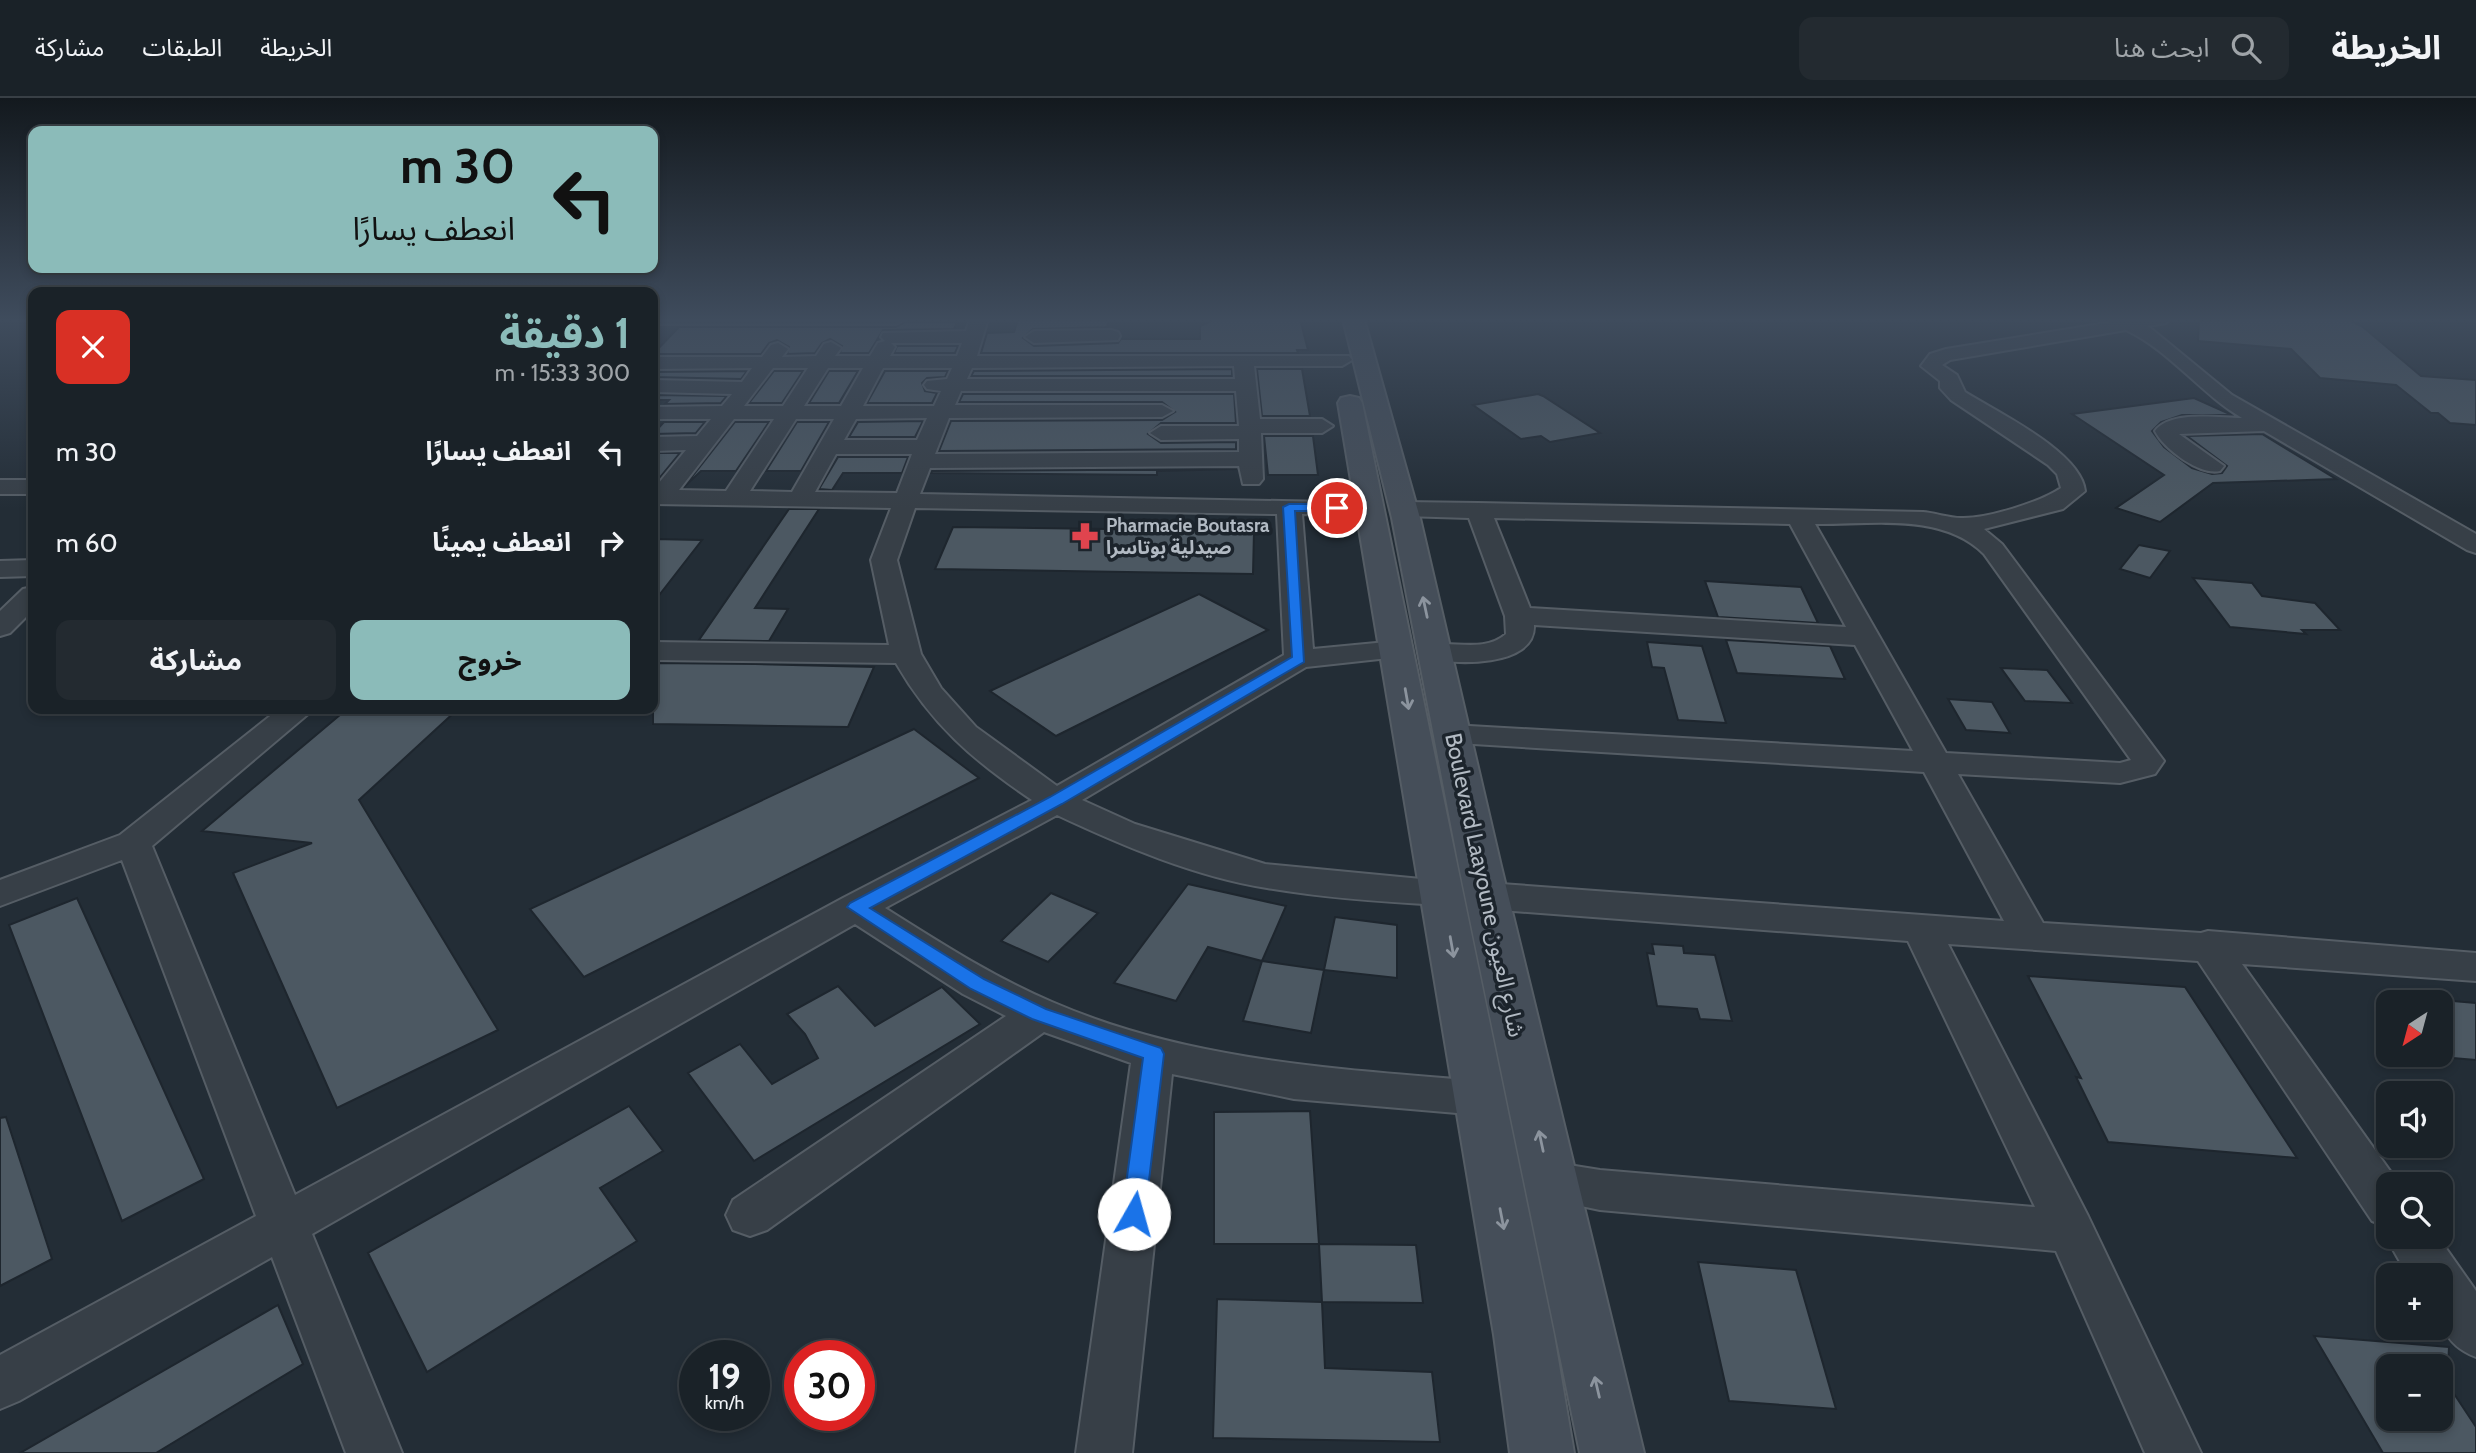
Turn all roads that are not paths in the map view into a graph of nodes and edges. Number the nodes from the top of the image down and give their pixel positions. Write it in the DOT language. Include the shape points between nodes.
graph roads {
  1 [pos="754,382"];
  2 [pos="809,382"];
  3 [pos="867,382"];
  4 [pos="1349,382"];
  5 [pos="1364,382"];
  6 [pos="1950,382"];
  7 [pos="2206,382"];
  8 [pos="891,385"];
  9 [pos="916,385"];
  10 [pos="1044,385"];
  11 [pos="1164,385"];
  12 [pos="1247,385"];
  13 [pos="865,386"];
  14 [pos="952,386"];
  15 [pos="658,388"];
  16 [pos="750,388"];
  17 [pos="849,412"];
  18 [pos="1037,412"];
  19 [pos="658,413"];
  20 [pos="730,413"];
  21 [pos="789,413"];
  22 [pos="1321,417"];
  23 [pos="1161,422"];
  24 [pos="1250,422"];
  25 [pos="2269,424"];
  26 [pos="703,443"];
  27 [pos="658,444"];
  28 [pos="828,447"];
  29 [pos="1028,451"];
  30 [pos="1158,459"];
  31 [pos="1250,459"];
  32 [pos="2212,466"];
  33 [pos="0,487"];
  34 [pos="28,487"];
  35 [pos="658,496"];
  36 [pos="658,497"];
  37 [pos="733,499"];
  38 [pos="799,500"];
  39 [pos="906,503"];
  40 [pos="1016,504"];
  41 [pos="1155,505"];
  42 [pos="1252,506"];
  43 [pos="1289,507"];
  44 [pos="1387,508"];
  45 [pos="1478,510"];
  46 [pos="1798,516"];
  47 [pos="1961,526"];
  48 [pos="2476,545"];
  49 [pos="28,568"];
  50 [pos="0,569"];
  51 [pos="28,600"];
  52 [pos="1519,616"];
  53 [pos="0,627"];
  54 [pos="1865,637"];
  55 [pos="658,651"];
  56 [pos="1416,651"];
  57 [pos="906,654"];
  58 [pos="1299,659"];
  59 [pos="292,714"];
  60 [pos="1452,735"];
  61 [pos="1934,761"];
  62 [pos="1056,801"];
  63 [pos="134,844"];
  64 [pos="1442,893"];
  65 [pos="0,894"];
  66 [pos="1487,896"];
  67 [pos="856,907"];
  68 [pos="1922,931"];
  69 [pos="2032,937"];
  70 [pos="2208,946"];
  71 [pos="2476,967"];
  72 [pos="1039,1014"];
  73 [pos="1153,1054"];
  74 [pos="1480,1098"];
  75 [pos="1550,1182"];
  76 [pos="2376,1188"];
  77 [pos="750,1215"];
  78 [pos="283,1227"];
  79 [pos="2071,1231"];
  80 [pos="2453,1300"];
  81 [pos="2476,1333"];
  82 [pos="0,1383"];
  83 [pos="374,1453"];
  84 [pos="1104,1453"];
  85 [pos="1542,1453"];
  86 [pos="1612,1453"];
  87 [pos="2173,1453"];
  1 -- 16 [label="street"];
  2 -- 21 [label="street"];
  3 -- 13 [label="street"];
  4 -- 44 [label="street, Boulevard Laayoune شارع العيون"];
  5 -- 44 [label="street, Boulevard Laayoune شارع العيون"];
  6 -- 47 [label="street" via="1958,396 2056,460 2073,483 2073,491 2054,504"];
  7 -- 25 [label="street"];
  8 -- 13 [label="street"];
  9 -- 14 [label="street"];
  10 -- 11 [label="street"];
  10 -- 14 [label="street"];
  10 -- 18 [label="street"];
  11 -- 12 [label="street"];
  11 -- 23 [label="street"];
  12 -- 24 [label="street"];
  13 -- 17 [label="street"];
  14 -- 17 [label="street"];
  14 -- 18 [label="street" via="1031,433"];
  14 -- 28 [label="street"];
  14 -- 29 [label="street"];
  14 -- 39 [label="street"];
  15 -- 16 [label="street"];
  16 -- 20 [label="street"];
  17 -- 21 [label="street"];
  17 -- 28 [label="street"];
  18 -- 23 [label="street"];
  19 -- 20 [label="street"];
  20 -- 21 [label="street"];
  20 -- 26 [label="street"];
  21 -- 37 [label="street"];
  22 -- 24 [label="street"];
  23 -- 24 [label="street"];
  23 -- 30 [label="street"];
  24 -- 31 [label="street"];
  25 -- 32 [label="street" via="2180,425 2166,431"];
  25 -- 48 [label="street"];
  26 -- 27 [label="street"];
  26 -- 35 [label="street"];
  28 -- 38 [label="street"];
  29 -- 30 [label="street"];
  29 -- 40 [label="street"];
  30 -- 31 [label="street"];
  30 -- 41 [label="street"];
  31 -- 42 [label="street"];
  33 -- 34 [label="street"];
  36 -- 37 [label="street"];
  37 -- 38 [label="street"];
  38 -- 39 [label="street"];
  39 -- 40 [label="street"];
  39 -- 57 [label="street" via="884,560"];
  40 -- 41 [label="street"];
  41 -- 42 [label="street"];
  42 -- 43 [label="street"];
  43 -- 44 [label="street"];
  43 -- 58 [label="street"];
  44 -- 45 [label="street"];
  44 -- 56 [label="street, Boulevard Laayoune شارع العيون"];
  45 -- 46 [label="street"];
  45 -- 52 [label="street"];
  46 -- 47 [label="street" via="1937,520"];
  46 -- 54 [label="street"];
  47 -- 61 [label="street" via="1993,549 2148,761 2143,767 2120,773"];
  49 -- 50 [label="street"];
  51 -- 53 [label="street"];
  52 -- 54 [label="street"];
  52 -- 56 [label="street" via="1520,636 1506,648 1485,653"];
  54 -- 61 [label="street"];
  55 -- 57 [label="street"];
  56 -- 58 [label="street"];
  56 -- 60 [label="street, Boulevard Laayoune شارع العيون"];
  56 -- 64 [label="street, Boulevard Laayoune شارع العيون, one-way"];
  57 -- 62 [label="street" via="929,693 965,734"];
  58 -- 62 [label="street"];
  59 -- 63 [label="street"];
  60 -- 61 [label="street"];
  60 -- 66 [label="street, Boulevard Laayoune شارع العيون"];
  61 -- 69 [label="street"];
  62 -- 64 [label="street" via="1134,836 1265,876"];
  62 -- 67 [label="street"];
  63 -- 65 [label="street"];
  63 -- 78 [label="street"];
  64 -- 74 [label="street, Boulevard Laayoune شارع العيون, one-way"];
  66 -- 68 [label="street"];
  75 -- 66 [label="street, Boulevard Laayoune شارع العيون, one-way"];
  67 -- 72 [label="street" via="977,984"];
  67 -- 78 [label="street"];
  68 -- 69 [label="street"];
  68 -- 79 [label="street"];
  69 -- 70 [label="street"];
  70 -- 71 [label="street"];
  70 -- 76 [label="street"];
  72 -- 73 [label="street"];
  72 -- 77 [label="street"];
  73 -- 74 [label="street" via="1294,1082"];
  73 -- 84 [label="street"];
  74 -- 85 [label="street, Boulevard Laayoune شارع العيون, one-way"];
  75 -- 79 [label="street"];
  86 -- 75 [label="street, Boulevard Laayoune شارع العيون, one-way"];
  78 -- 82 [label="street"];
  78 -- 83 [label="street"];
  79 -- 87 [label="street"];
  80 -- 81 [label="street"];
}
